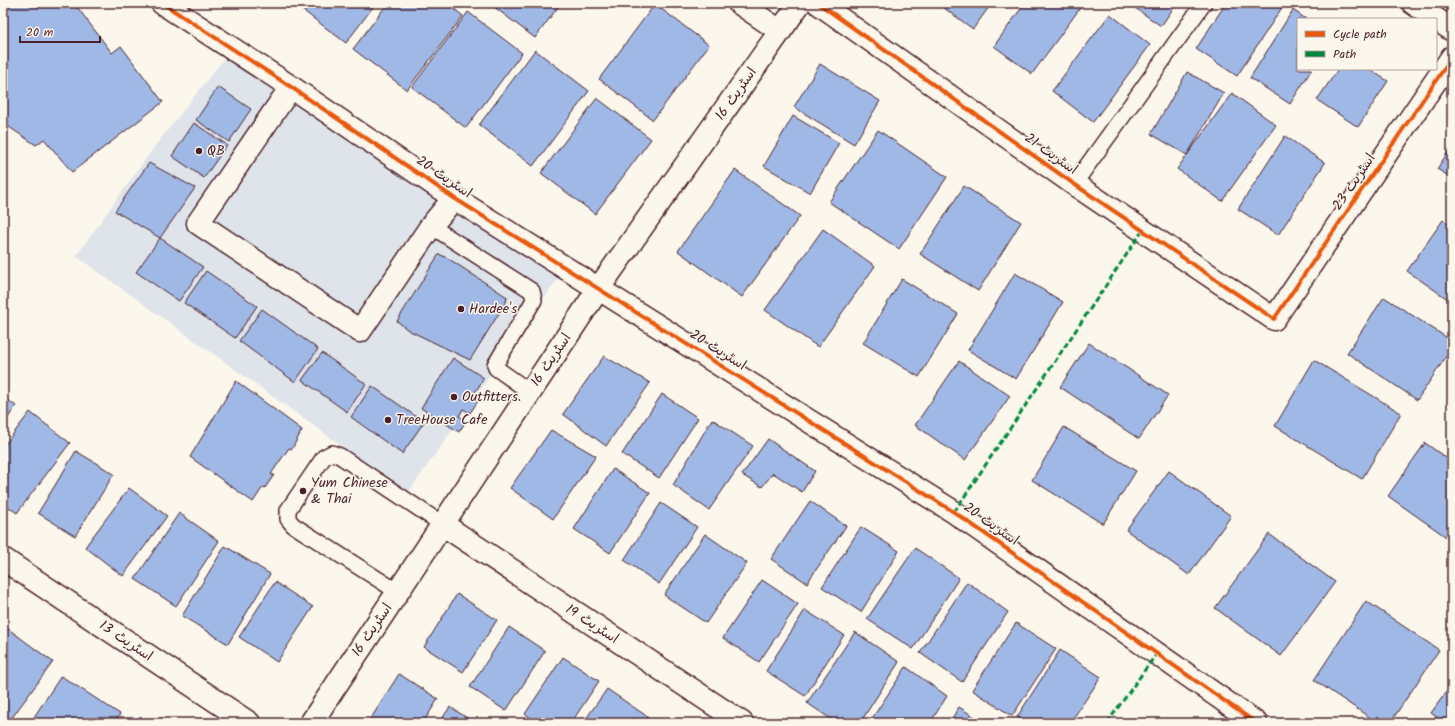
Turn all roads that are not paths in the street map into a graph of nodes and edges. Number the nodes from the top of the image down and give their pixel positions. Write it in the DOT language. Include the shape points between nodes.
graph roads {
  1 [pos="162,3"];
  2 [pos="739,3"];
  3 [pos="800,3"];
  4 [pos="818,3"];
  5 [pos="1204,3"];
  6 [pos="1413,3"];
  7 [pos="1435,18"];
  8 [pos="1437,20"];
  9 [pos="1452,30"];
  10 [pos="780,31"];
  11 [pos="1452,58"];
  12 [pos="291,87"];
  13 [pos="1074,184"];
  14 [pos="454,198"];
  15 [pos="431,226"];
  16 [pos="599,288"];
  17 [pos="1274,319"];
  18 [pos="530,392"];
  19 [pos="442,524"];
  20 [pos="3,559"];
  21 [pos="398,592"];
  22 [pos="249,723"];
  23 [pos="311,723"];
  24 [pos="742,723"];
  25 [pos="1256,723"];
  1 -- 12 [label="street, اسٹریٹ 20"];
  2 -- 10 [label="street"];
  3 -- 10 [label="street, اسٹریٹ 16"];
  4 -- 13 [label="street, اسٹریٹ 21"];
  5 -- 13 [label="lane"];
  6 -- 7 [label="street"];
  8 -- 9 [label="street"];
  10 -- 16 [label="street, اسٹریٹ 16"];
  11 -- 17 [label="street, اسٹریٹ 23"];
  12 -- 14 [label="street, اسٹریٹ 20"];
  12 -- 15 [label="street" via="198,223 360,331"];
  13 -- 17 [label="street, اسٹریٹ 21"];
  14 -- 15 [label="street"];
  14 -- 16 [label="street, اسٹریٹ 20"];
  15 -- 18 [label="lane" via="532,291 534,300 495,365"];
  16 -- 18 [label="street, اسٹریٹ 16"];
  16 -- 25 [label="street, اسٹریٹ 20" via="954,512"];
  18 -- 19 [label="street, اسٹریٹ 16"];
  19 -- 21 [label="street, اسٹریٹ 16"];
  19 -- 21 [label="lane" via="332,453 324,457 288,510 288,519 293,525"];
  19 -- 24 [label="street, اسٹریٹ 19"];
  20 -- 22 [label="street, اسٹریٹ 13"];
  21 -- 23 [label="street, اسٹریٹ 16"];
}
